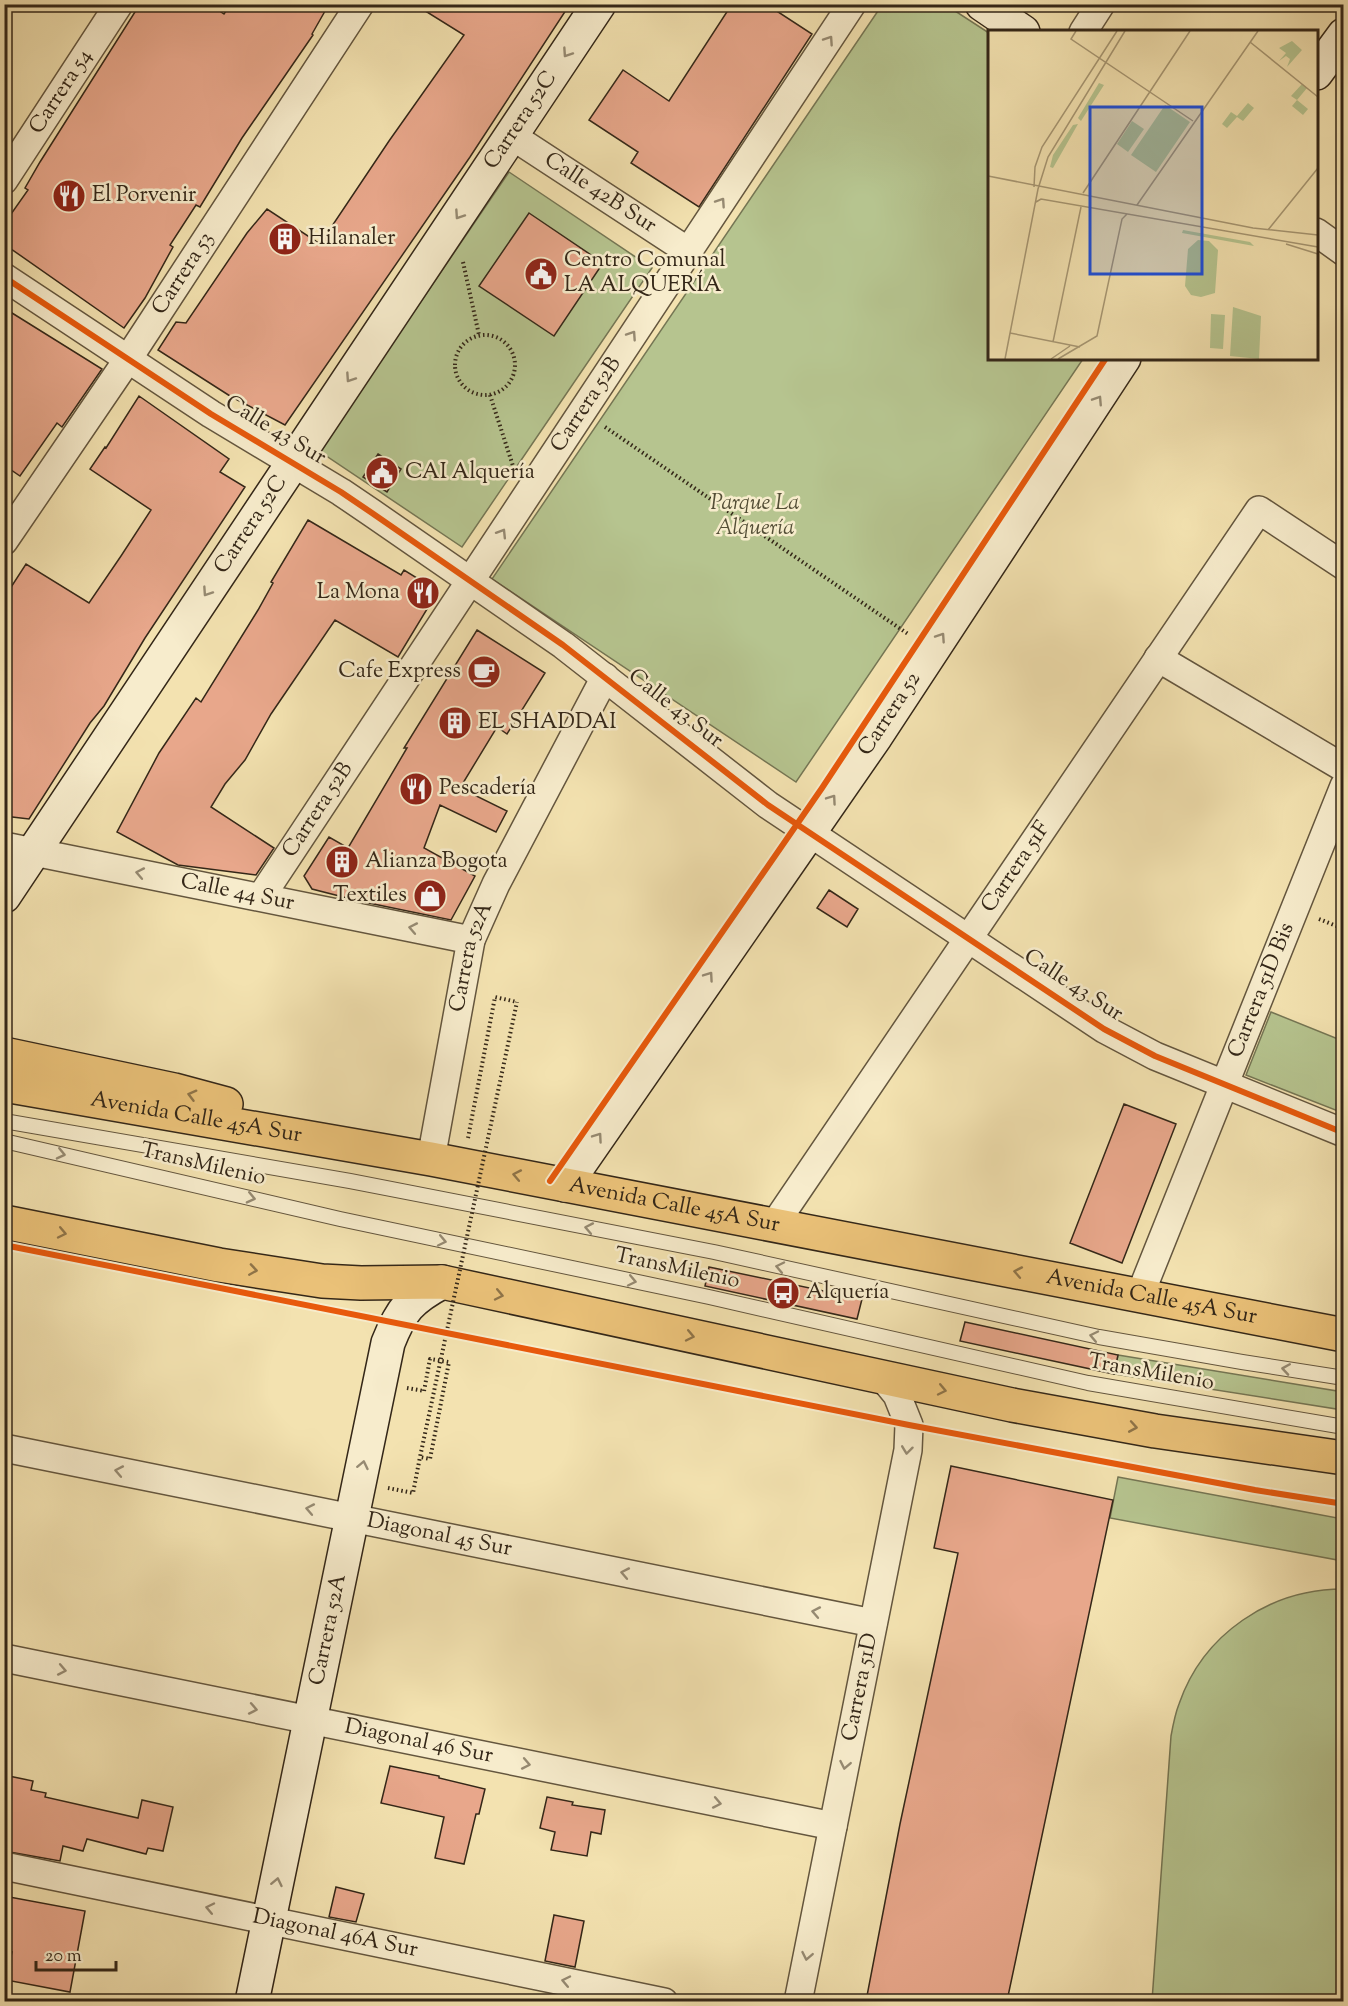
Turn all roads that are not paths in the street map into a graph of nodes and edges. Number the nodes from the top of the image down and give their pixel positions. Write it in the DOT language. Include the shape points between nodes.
graph roads {
  1 [pos="119,4"];
  2 [pos="360,4"];
  3 [pos="599,4"];
  4 [pos="852,4"];
  5 [pos="982,4"];
  6 [pos="1101,4"];
  7 [pos="1020,30"];
  8 [pos="1084,30"];
  9 [pos="1344,35"];
  10 [pos="1318,72"];
  11 [pos="512,136"];
  12 [pos="4,180"];
  13 [pos="1318,233"];
  14 [pos="688,251"];
  15 [pos="1344,252"];
  16 [pos="4,277"];
  17 [pos="128,359"];
  18 [pos="1123,360"];
  19 [pos="293,463"];
  20 [pos="4,541"];
  21 [pos="1344,566"];
  22 [pos="471,582"];
  23 [pos="1158,658"];
  24 [pos="605,677"];
  25 [pos="1344,768"];
  26 [pos="1344,786"];
  27 [pos="809,832"];
  28 [pos="19,849"];
  29 [pos="4,897"];
  30 [pos="261,897"];
  31 [pos="968,938"];
  32 [pos="471,940"];
  33 [pos="4,1054"];
  34 [pos="1224,1084"];
  35 [pos="4,1085"];
  36 [pos="4,1121"];
  37 [pos="1344,1133"];
  38 [pos="4,1141"];
  39 [pos="431,1159"];
  40 [pos="565,1185"];
  41 [pos="4,1221"];
  42 [pos="774,1225"];
  43 [pos="442,1282"];
  44 [pos="1140,1295"];
  45 [pos="1344,1335"];
  46 [pos="883,1378"];
  47 [pos="1344,1378"];
  48 [pos="1344,1427"];
  49 [pos="4,1448"];
  50 [pos="1344,1458"];
  51 [pos="352,1517"];
  52 [pos="873,1623"];
  53 [pos="4,1658"];
  54 [pos="310,1720"];
  55 [pos="832,1826"];
  56 [pos="4,1866"];
  57 [pos="269,1920"];
  58 [pos="252,2001"];
  59 [pos="664,2001"];
  60 [pos="798,2001"];
  1 -- 12 [label="street, Carrera 54"];
  2 -- 17 [label="street, Carrera 53"];
  3 -- 11 [label="street, Carrera 52C, one-way"];
  14 -- 4 [label="street, Carrera 52B, one-way"];
  5 -- 7 [label="street"];
  6 -- 8 [label="street"];
  9 -- 10 [label="street"];
  11 -- 14 [label="street, Calle 42B Sur"];
  11 -- 19 [label="street, Carrera 52C, one-way"];
  13 -- 15 [label="street"];
  22 -- 14 [label="street, Carrera 52B, one-way"];
  16 -- 17 [label="street, Calle 43 Sur"];
  17 -- 19 [label="street, Calle 43 Sur"];
  17 -- 20 [label="street, Carrera 53"];
  27 -- 18 [label="street, Carrera 52, one-way"];
  19 -- 22 [label="street, Calle 43 Sur"];
  19 -- 28 [label="street, Carrera 52C, one-way"];
  21 -- 23 [label="street, Carrera 51F" via="1259,510"];
  22 -- 24 [label="street, Calle 43 Sur"];
  22 -- 30 [label="street, Carrera 52B"];
  23 -- 25 [label="street"];
  23 -- 31 [label="street, Carrera 51F"];
  24 -- 27 [label="street, Calle 43 Sur" via="768,805"];
  24 -- 32 [label="street, Carrera 52A" via="496,884"];
  26 -- 34 [label="street, Carrera 51D Bis"];
  27 -- 31 [label="street, Calle 43 Sur"];
  40 -- 27 [label="street, Carrera 52, one-way"];
  28 -- 29 [label="street, Carrera 52C"];
  30 -- 28 [label="street, Calle 44 Sur, one-way"];
  32 -- 30 [label="street, Calle 44 Sur, one-way"];
  31 -- 34 [label="street, Calle 43 Sur" via="1104,1029 1155,1056"];
  31 -- 42 [label="street, Carrera 51F"];
  32 -- 39 [label="street, Carrera 52A"];
  39 -- 33 [label="highway, one-way" via="174,1090"];
  34 -- 37 [label="street, Calle 43 Sur"];
  34 -- 44 [label="street, Carrera 51D Bis"];
  35 -- 39 [label="highway, Avenida Calle 45A Sur"];
  47 -- 36 [label="lane, TransMilenio, one-way" via="1099,1337 714,1252 350,1181"];
  38 -- 48 [label="lane, TransMilenio, one-way" via="1088,1383"];
  40 -- 39 [label="highway, Avenida Calle 45A Sur, one-way"];
  40 -- 42 [label="highway, Avenida Calle 45A Sur"];
  41 -- 43 [label="highway, one-way" via="219,1265 322,1281"];
  44 -- 42 [label="highway, Avenida Calle 45A Sur, one-way"];
  43 -- 46 [label="highway, one-way"];
  51 -- 43 [label="street, Carrera 52A, one-way" via="388,1343 402,1312"];
  44 -- 45 [label="highway, Avenida Calle 45A Sur"];
  46 -- 50 [label="highway, one-way" via="1155,1431"];
  46 -- 52 [label="street, Carrera 51D, one-way" via="897,1395 909,1433"];
  51 -- 49 [label="street, Diagonal 45 Sur, one-way"];
  52 -- 51 [label="street, Diagonal 45 Sur, one-way"];
  51 -- 54 [label="street, Carrera 52A"];
  52 -- 55 [label="street, Carrera 51D, one-way"];
  53 -- 54 [label="street, Diagonal 46 Sur, one-way"];
  54 -- 55 [label="street, Diagonal 46 Sur, one-way"];
  57 -- 54 [label="street, Carrera 52A, one-way"];
  55 -- 60 [label="street, Carrera 51D, one-way"];
  57 -- 56 [label="street, Diagonal 46A Sur, one-way"];
  57 -- 58 [label="street, Carrera 52A"];
  59 -- 57 [label="street, Diagonal 46A Sur, one-way"];
}
